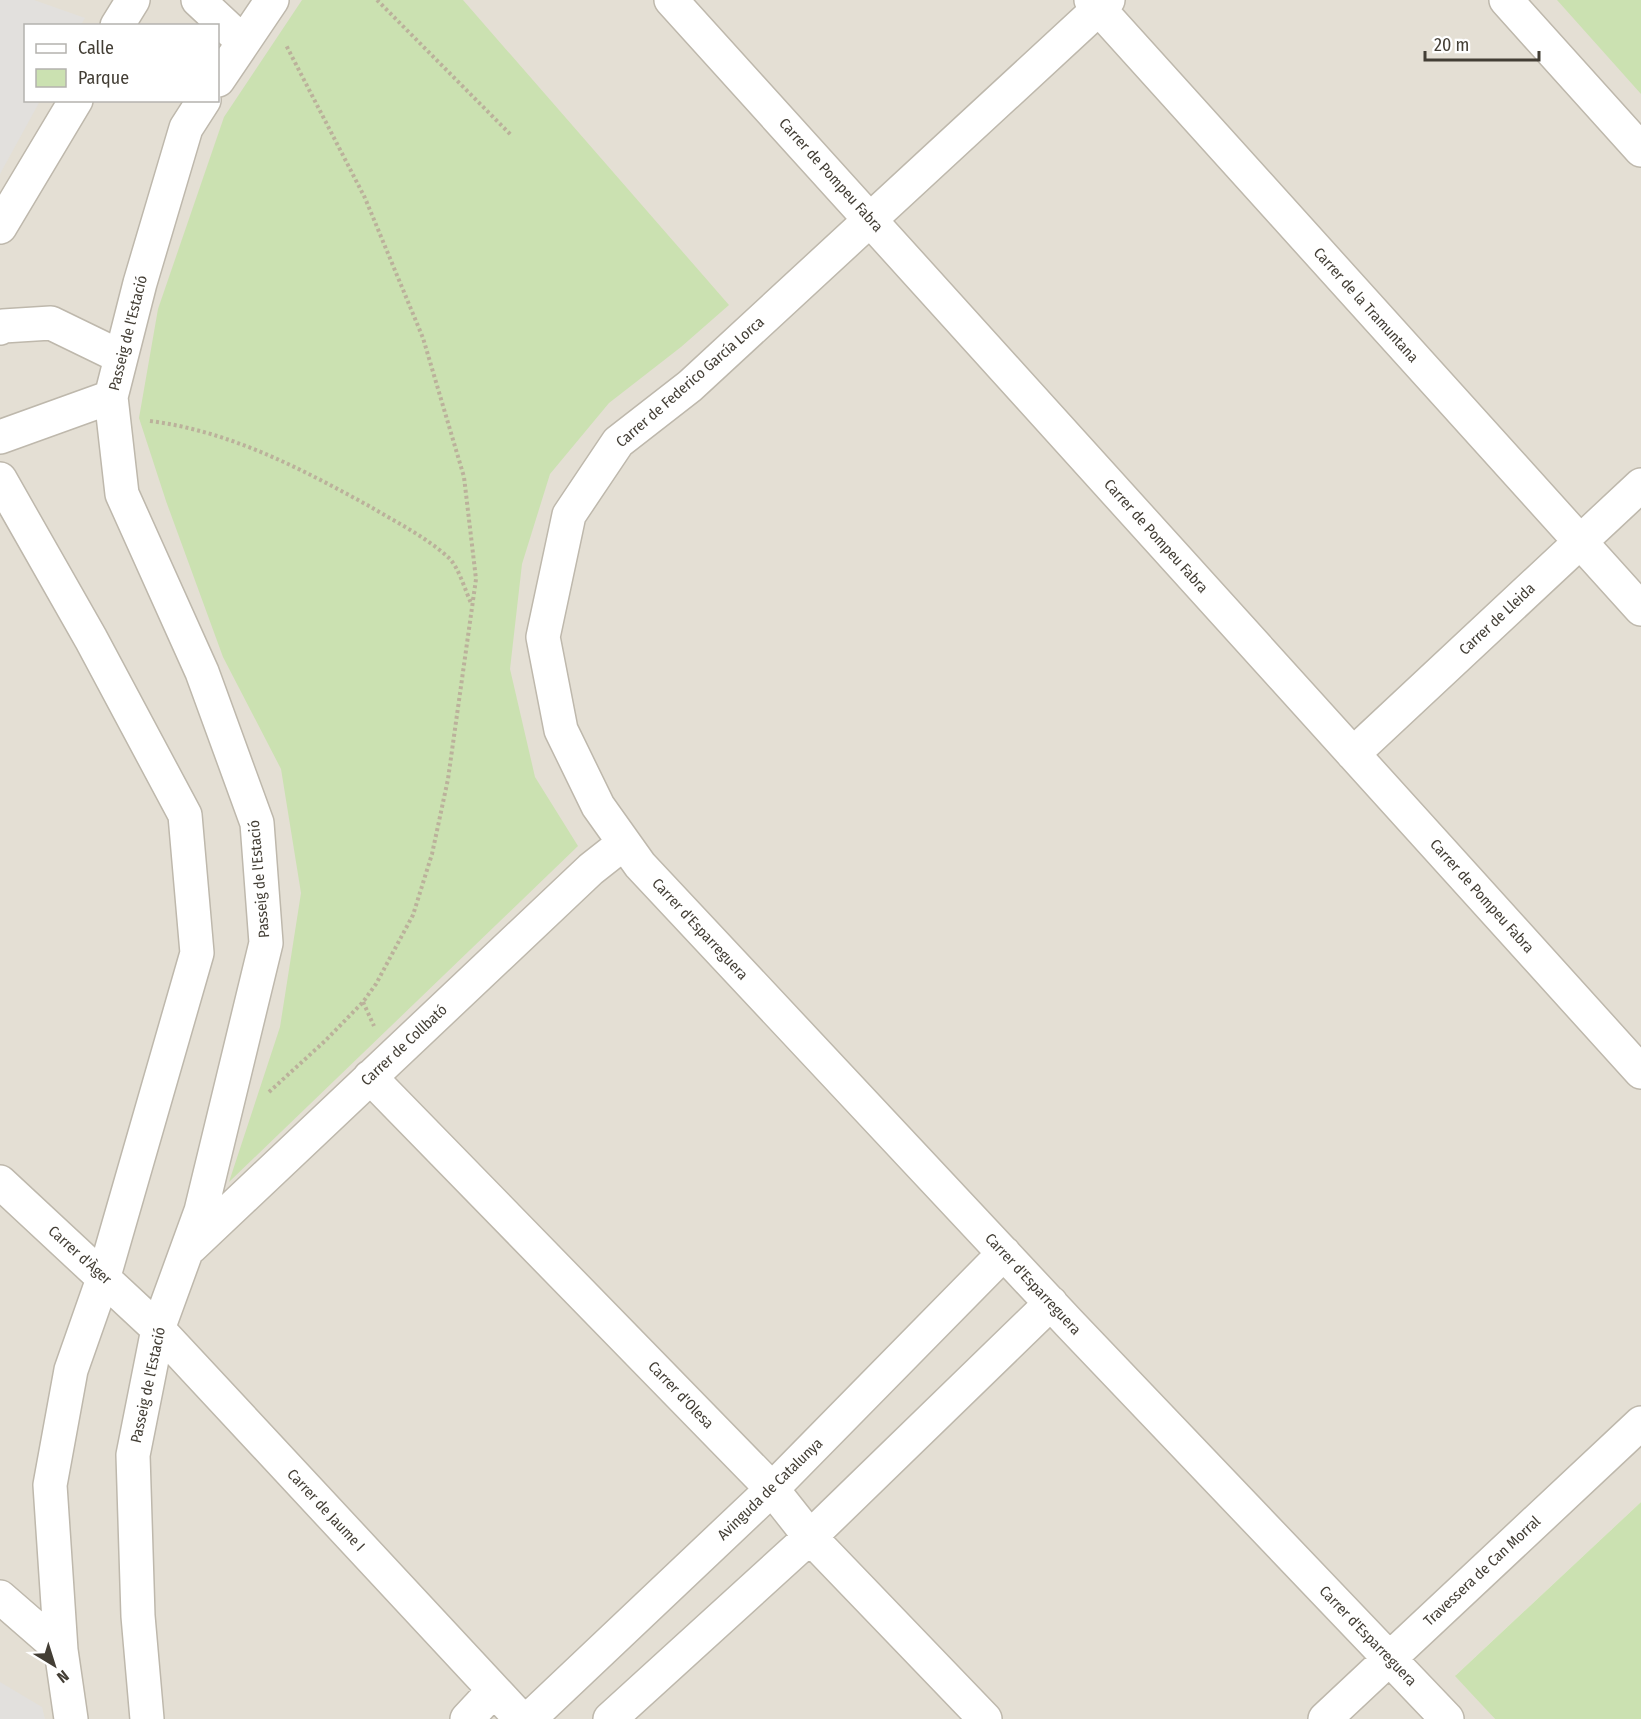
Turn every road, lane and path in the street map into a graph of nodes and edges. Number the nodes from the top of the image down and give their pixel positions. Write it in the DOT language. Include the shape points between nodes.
graph roads {
  1 [pos="198,0"];
  2 [pos="378,0"];
  3 [pos="670,0"];
  4 [pos="1506,0"];
  5 [pos="269,3"];
  6 [pos="1099,3"];
  7 [pos="243,42"];
  8 [pos="219,78"];
  9 [pos="75,102"];
  10 [pos="203,102"];
  11 [pos="512,136"];
  12 [pos="1641,150"];
  13 [pos="871,219"];
  14 [pos="0,226"];
  15 [pos="0,328"];
  16 [pos="121,357"];
  17 [pos="112,407"];
  18 [pos="0,437"];
  19 [pos="0,479"];
  20 [pos="1641,485"];
  21 [pos="1580,542"];
  22 [pos="472,605"];
  23 [pos="1641,609"];
  24 [pos="1353,754"];
  25 [pos="624,843"];
  26 [pos="1641,1072"];
  27 [pos="370,1077"];
  28 [pos="223,1121"];
  29 [pos="0,1182"];
  30 [pos="187,1251"];
  31 [pos="1004,1252"];
  32 [pos="104,1276"];
  33 [pos="1051,1303"];
  34 [pos="158,1329"];
  35 [pos="1641,1423"];
  36 [pos="772,1489"];
  37 [pos="810,1537"];
  38 [pos="0,1597"];
  39 [pos="61,1650"];
  40 [pos="1389,1658"];
  41 [pos="494,1690"];
  42 [pos="70,1719"];
  43 [pos="147,1719"];
  44 [pos="467,1719"];
  45 [pos="521,1719"];
  46 [pos="529,1719"];
  47 [pos="610,1719"];
  48 [pos="986,1719"];
  49 [pos="1324,1719"];
  50 [pos="1447,1719"];
  1 -- 7 [label="street"];
  2 -- 11 [label="path"];
  3 -- 13 [label="street, Carrer de Pompeu Fabra"];
  4 -- 12 [label="street"];
  5 -- 7 [label="street"];
  5 -- 22 [label="path" via="365,198 423,338 464,477 476,579"];
  6 -- 13 [label="street, Carrer de Federico García Lorca"];
  6 -- 21 [label="street, Carrer de la Tramuntana"];
  7 -- 8 [label="street"];
  9 -- 14 [label="street"];
  10 -- 16 [label="street, Passeig de l'Estació" via="186,128"];
  13 -- 24 [label="street, Carrer de Pompeu Fabra"];
  13 -- 25 [label="street, Carrer de Federico García Lorca" via="690,386 618,442 569,515 543,637 561,730 598,806"];
  15 -- 16 [label="street" via="51,323"];
  16 -- 17 [label="street, Passeig de l'Estació"];
  17 -- 18 [label="street"];
  17 -- 22 [label="path" via="255,448 333,486 408,528 451,560"];
  17 -- 28 [label="street, Passeig de l'Estació" via="122,494 202,672 257,823 266,943"];
  19 -- 32 [label="street" via="185,815 197,953"];
  20 -- 21 [label="street, Carrer de Lleida"];
  21 -- 23 [label="street, Carrer de la Tramuntana"];
  21 -- 24 [label="street, Carrer de Lleida"];
  22 -- 28 [label="path" via="448,778 432,854 413,915 363,1002 255,1103"];
  24 -- 26 [label="street, Carrer de Pompeu Fabra"];
  25 -- 27 [label="street, Carrer de Collbató" via="591,869"];
  25 -- 31 [label="street, Carrer d'Esparreguera" via="640,865"];
  27 -- 30 [label="street, Carrer de Collbató"];
  27 -- 36 [label="street, Carrer d'Olesa"];
  28 -- 30 [label="street, Passeig de l'Estació"];
  29 -- 32 [label="street, Carrer d'Àger"];
  30 -- 34 [label="street, Passeig de l'Estació"];
  31 -- 33 [label="street, Carrer d'Esparreguera"];
  31 -- 36 [label="street, Avinguda de Catalunya"];
  32 -- 34 [label="street, Carrer d'Àger"];
  32 -- 39 [label="street" via="71,1370 50,1485"];
  33 -- 37 [label="street"];
  33 -- 40 [label="street, Carrer d'Esparreguera"];
  34 -- 41 [label="street, Carrer de Jaume I"];
  34 -- 43 [label="street, Passeig de l'Estació" via="133,1455 138,1616"];
  35 -- 40 [label="street, Travessera de Can Morral"];
  36 -- 37 [label="street, Carrer d'Olesa"];
  36 -- 46 [label="street, Avinguda de Catalunya"];
  37 -- 47 [label="street"];
  37 -- 48 [label="street, Carrer d'Olesa"];
  38 -- 39 [label="street"];
  39 -- 42 [label="street"];
  40 -- 49 [label="street, Travessera de Can Morral"];
  40 -- 50 [label="street, Carrer d'Esparreguera"];
  41 -- 44 [label="street"];
  41 -- 45 [label="street, Carrer de Jaume I"];
}
